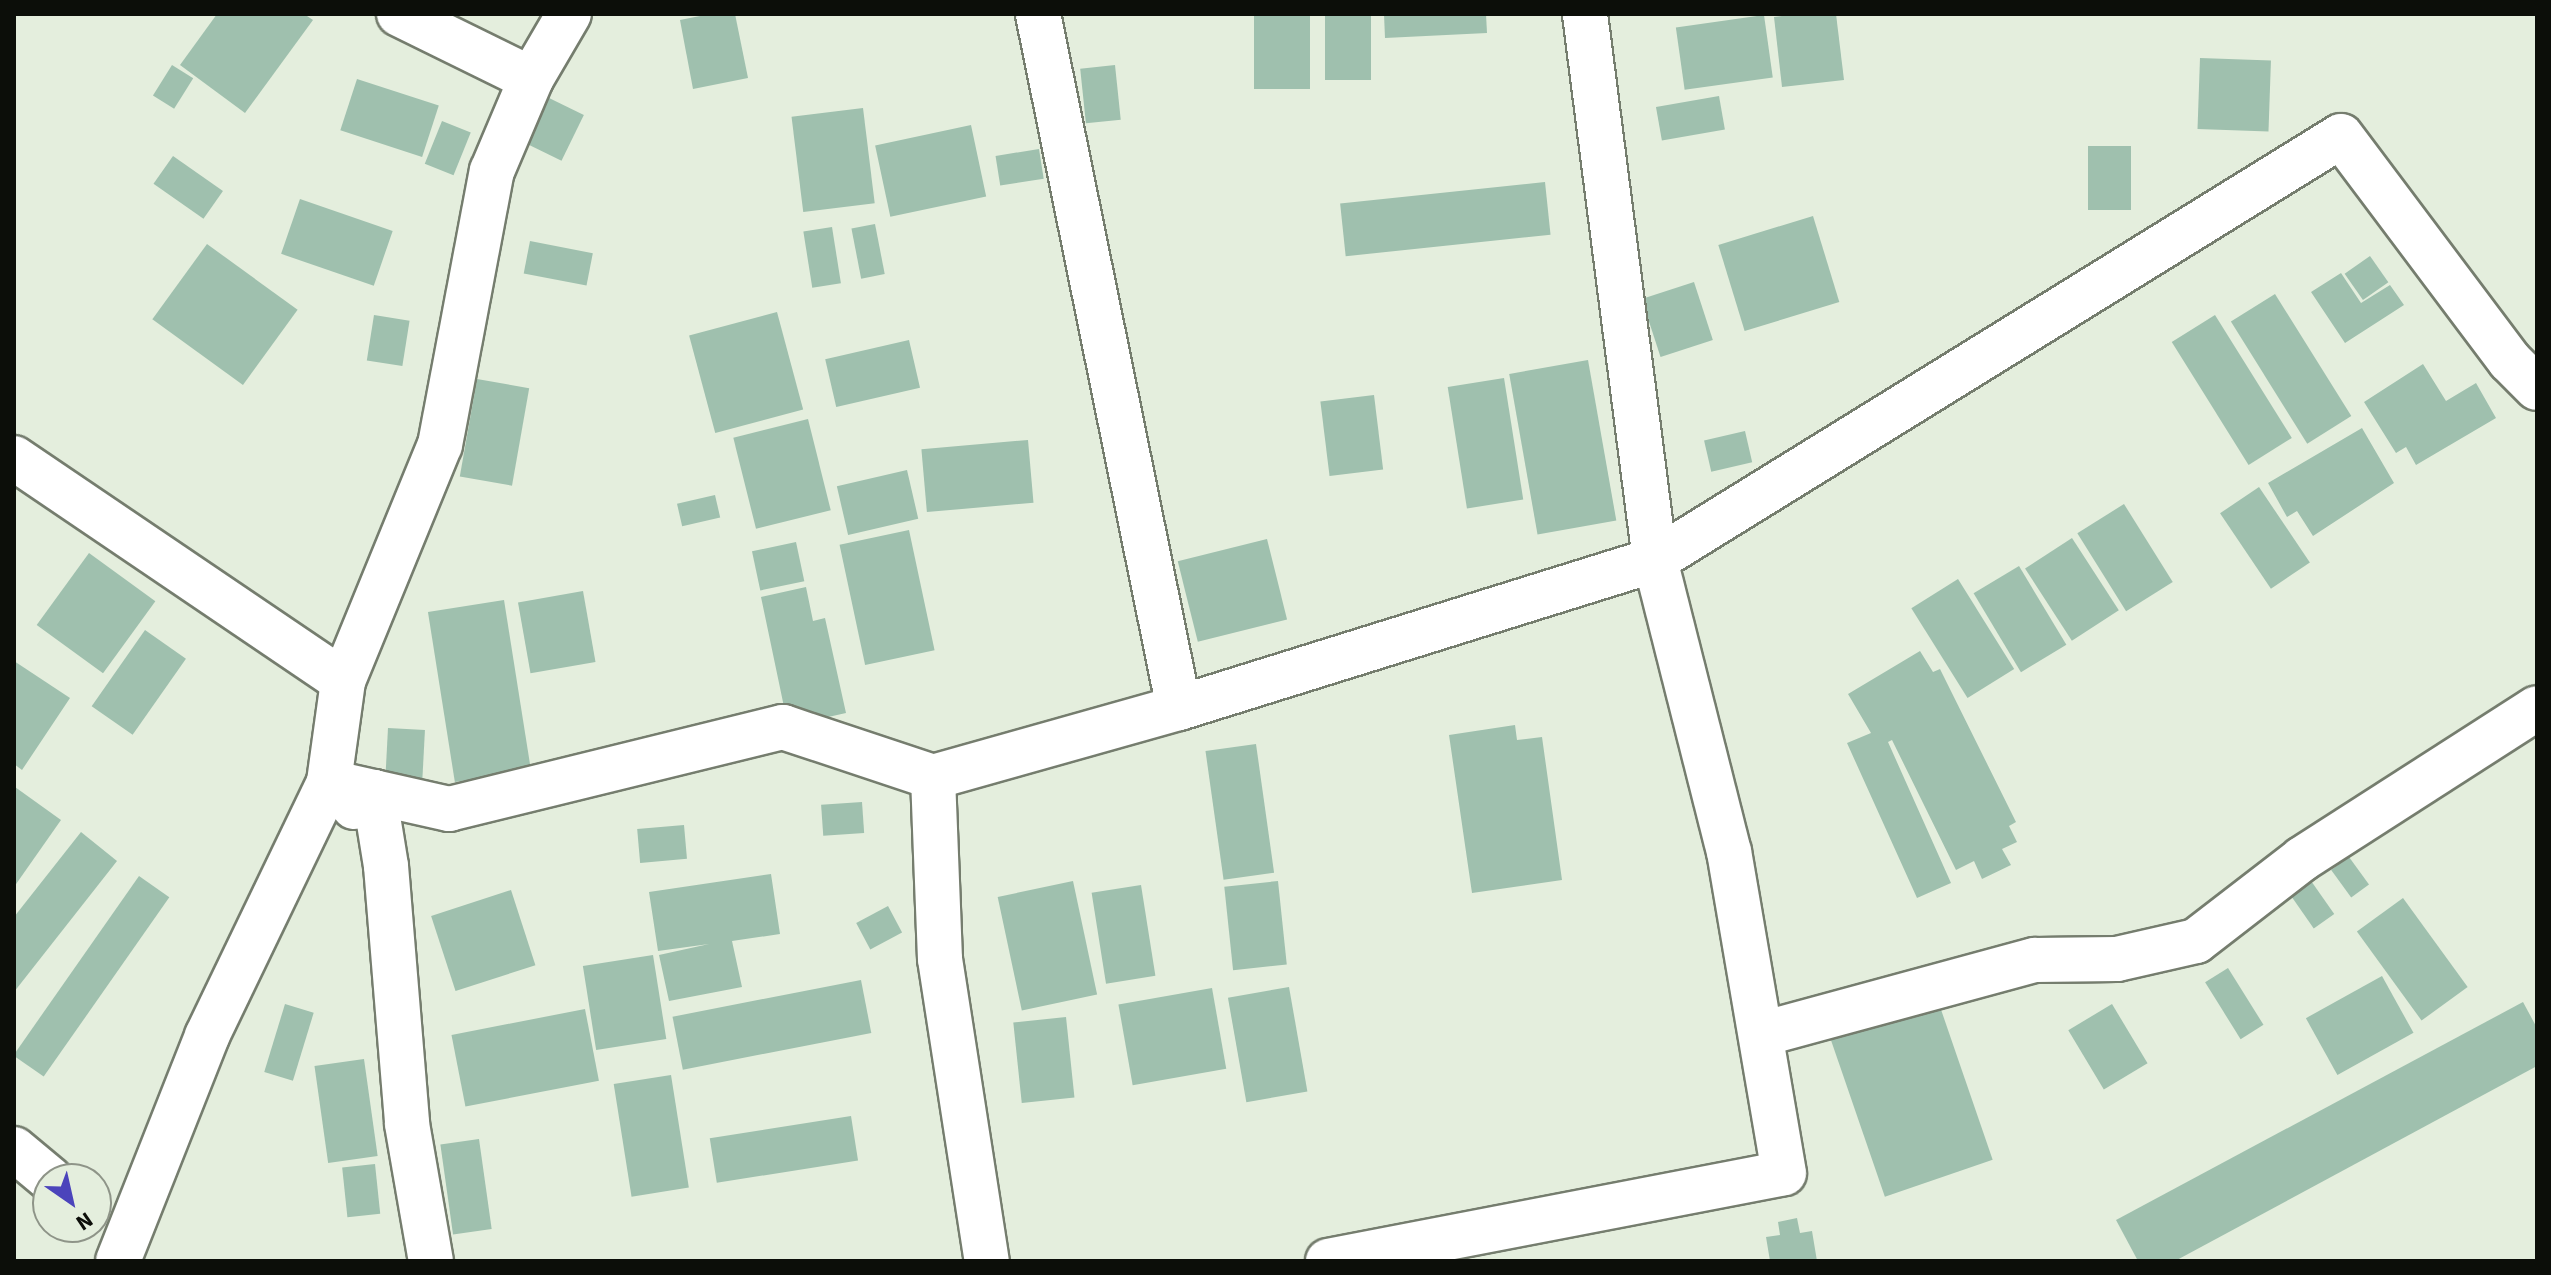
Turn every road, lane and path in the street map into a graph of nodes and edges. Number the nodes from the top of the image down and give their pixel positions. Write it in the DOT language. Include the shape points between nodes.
graph roads {
  1 [pos="399,14"];
  2 [pos="569,14"];
  3 [pos="1038,14"];
  4 [pos="1585,14"];
  5 [pos="531,79"];
  6 [pos="2537,388"];
  7 [pos="14,458"];
  8 [pos="1655,560"];
  9 [pos="343,681"];
  10 [pos="1179,708"];
  11 [pos="2537,708"];
  12 [pos="933,777"];
  13 [pos="329,782"];
  14 [pos="374,792"];
  15 [pos="297,849"];
  16 [pos="1762,1034"];
  17 [pos="14,1149"];
  18 [pos="32,1164"];
  19 [pos="113,1240"];
  20 [pos="431,1261"];
  21 [pos="987,1261"];
  22 [pos="1328,1261"];
  1 -- 5 [label="street"];
  2 -- 5 [label="street"];
  3 -- 10 [label="street"];
  4 -- 8 [label="street"];
  5 -- 9 [label="street" via="492,171 440,445"];
  6 -- 8 [label="street" via="2510,361 2341,136"];
  7 -- 9 [label="street"];
  8 -- 10 [label="street"];
  8 -- 16 [label="street" via="1729,852"];
  9 -- 13 [label="street"];
  10 -- 12 [label="street"];
  11 -- 16 [label="street" via="2302,859 2196,941 2117,959 2035,960"];
  12 -- 14 [label="street" via="783,727 449,809"];
  12 -- 21 [label="street" via="940,959"];
  13 -- 14 [label="street"];
  13 -- 15 [label="street"];
  14 -- 15 [label="street"];
  14 -- 20 [label="street" via="386,866 407,1124"];
  15 -- 19 [label="street"];
  16 -- 22 [label="street" via="1784,1173"];
  17 -- 18 [label="street"];
}
